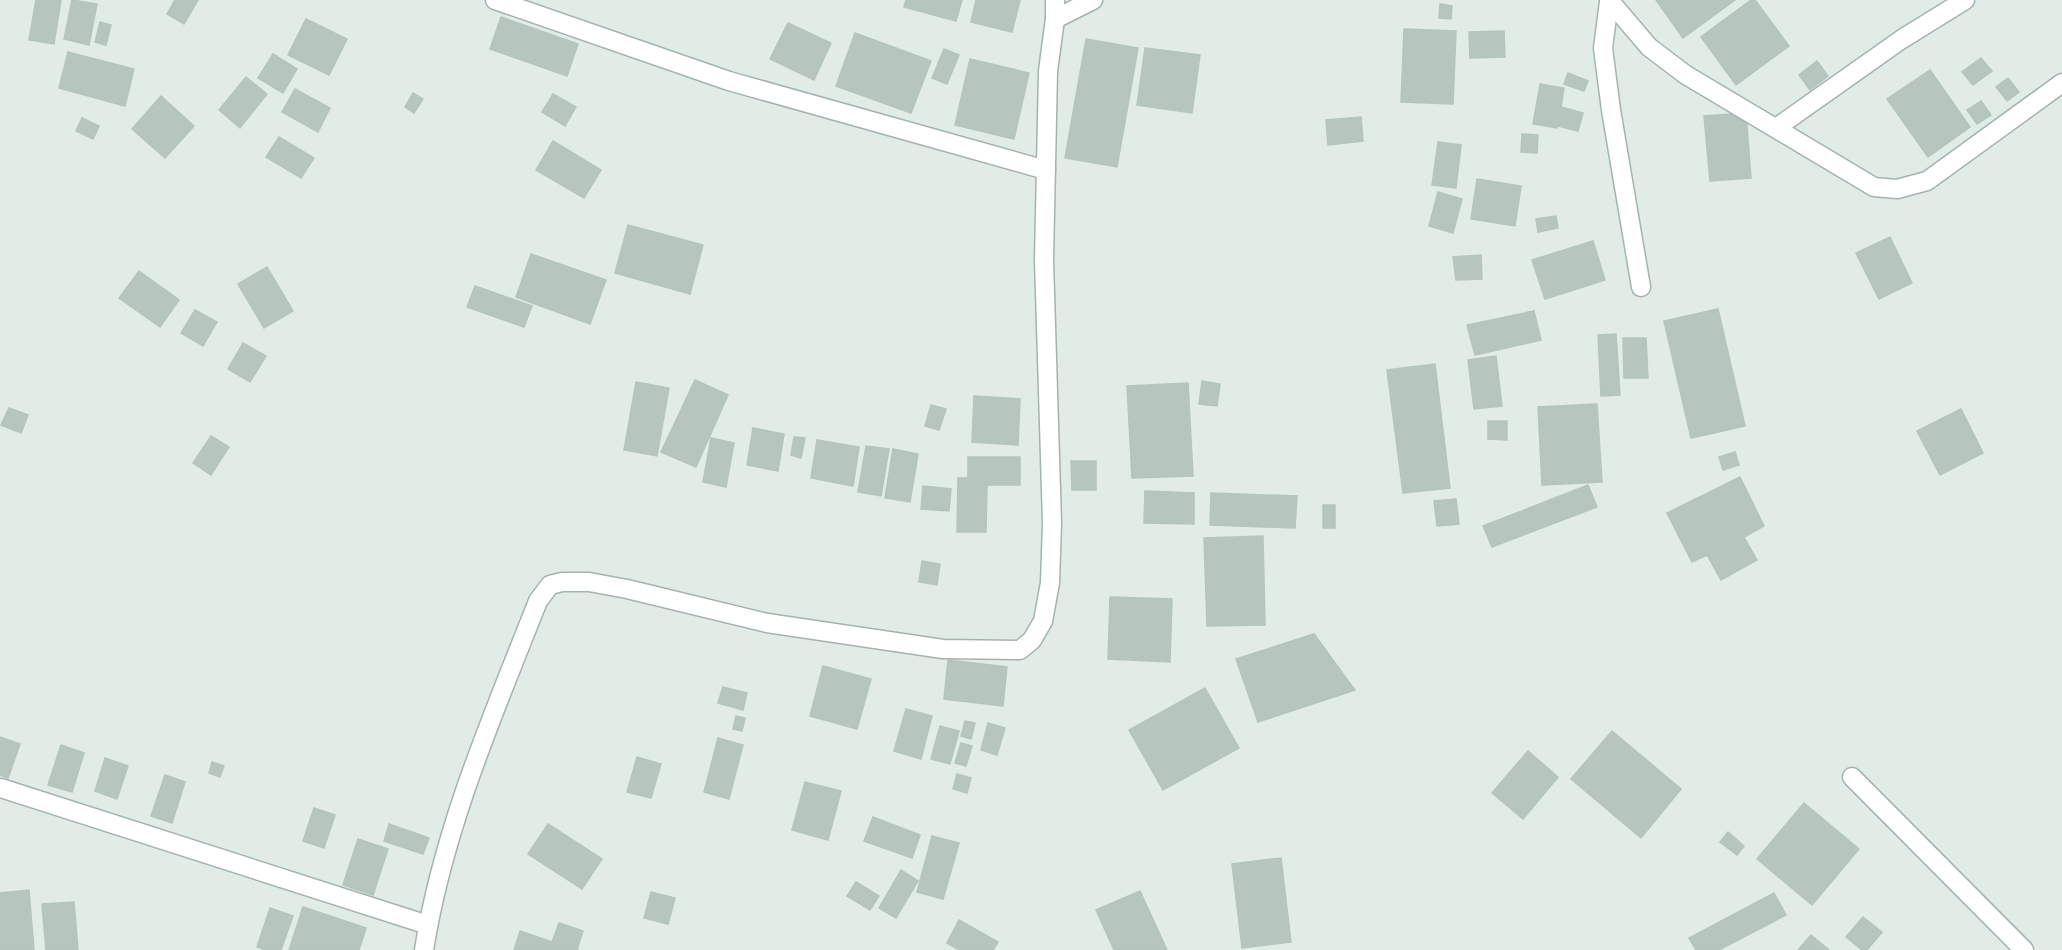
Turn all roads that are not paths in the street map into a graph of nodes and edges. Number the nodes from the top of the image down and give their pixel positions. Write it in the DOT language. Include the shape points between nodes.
graph roads {
  1 [pos="495,0"];
  2 [pos="1055,0"];
  3 [pos="1094,0"];
  4 [pos="1965,0"];
  5 [pos="1609,1"];
  6 [pos="1055,19"];
  7 [pos="2062,83"];
  8 [pos="1776,128"];
  9 [pos="1046,171"];
  10 [pos="1641,287"];
  11 [pos="1852,777"];
  12 [pos="1,788"];
  13 [pos="428,925"];
  14 [pos="424,950"];
  15 [pos="2024,950"];
  1 -- 9 [label="street" via="729,81"];
  2 -- 6 [label="street"];
  3 -- 6 [label="street"];
  4 -- 8 [label="street" via="1902,39"];
  5 -- 8 [label="street" via="1649,47 1686,75"];
  5 -- 10 [label="street" via="1603,48"];
  6 -- 9 [label="street" via="1048,71"];
  7 -- 8 [label="street" via="1927,181 1897,189 1874,187"];
  9 -- 13 [label="street" via="1044,260 1052,523 1050,583 1043,621 1032,640 1020,650 943,649 767,623 589,582 550,585 538,601 471,774 444,854"];
  11 -- 15 [label="street"];
  12 -- 13 [label="street"];
  13 -- 14 [label="street"];
}
